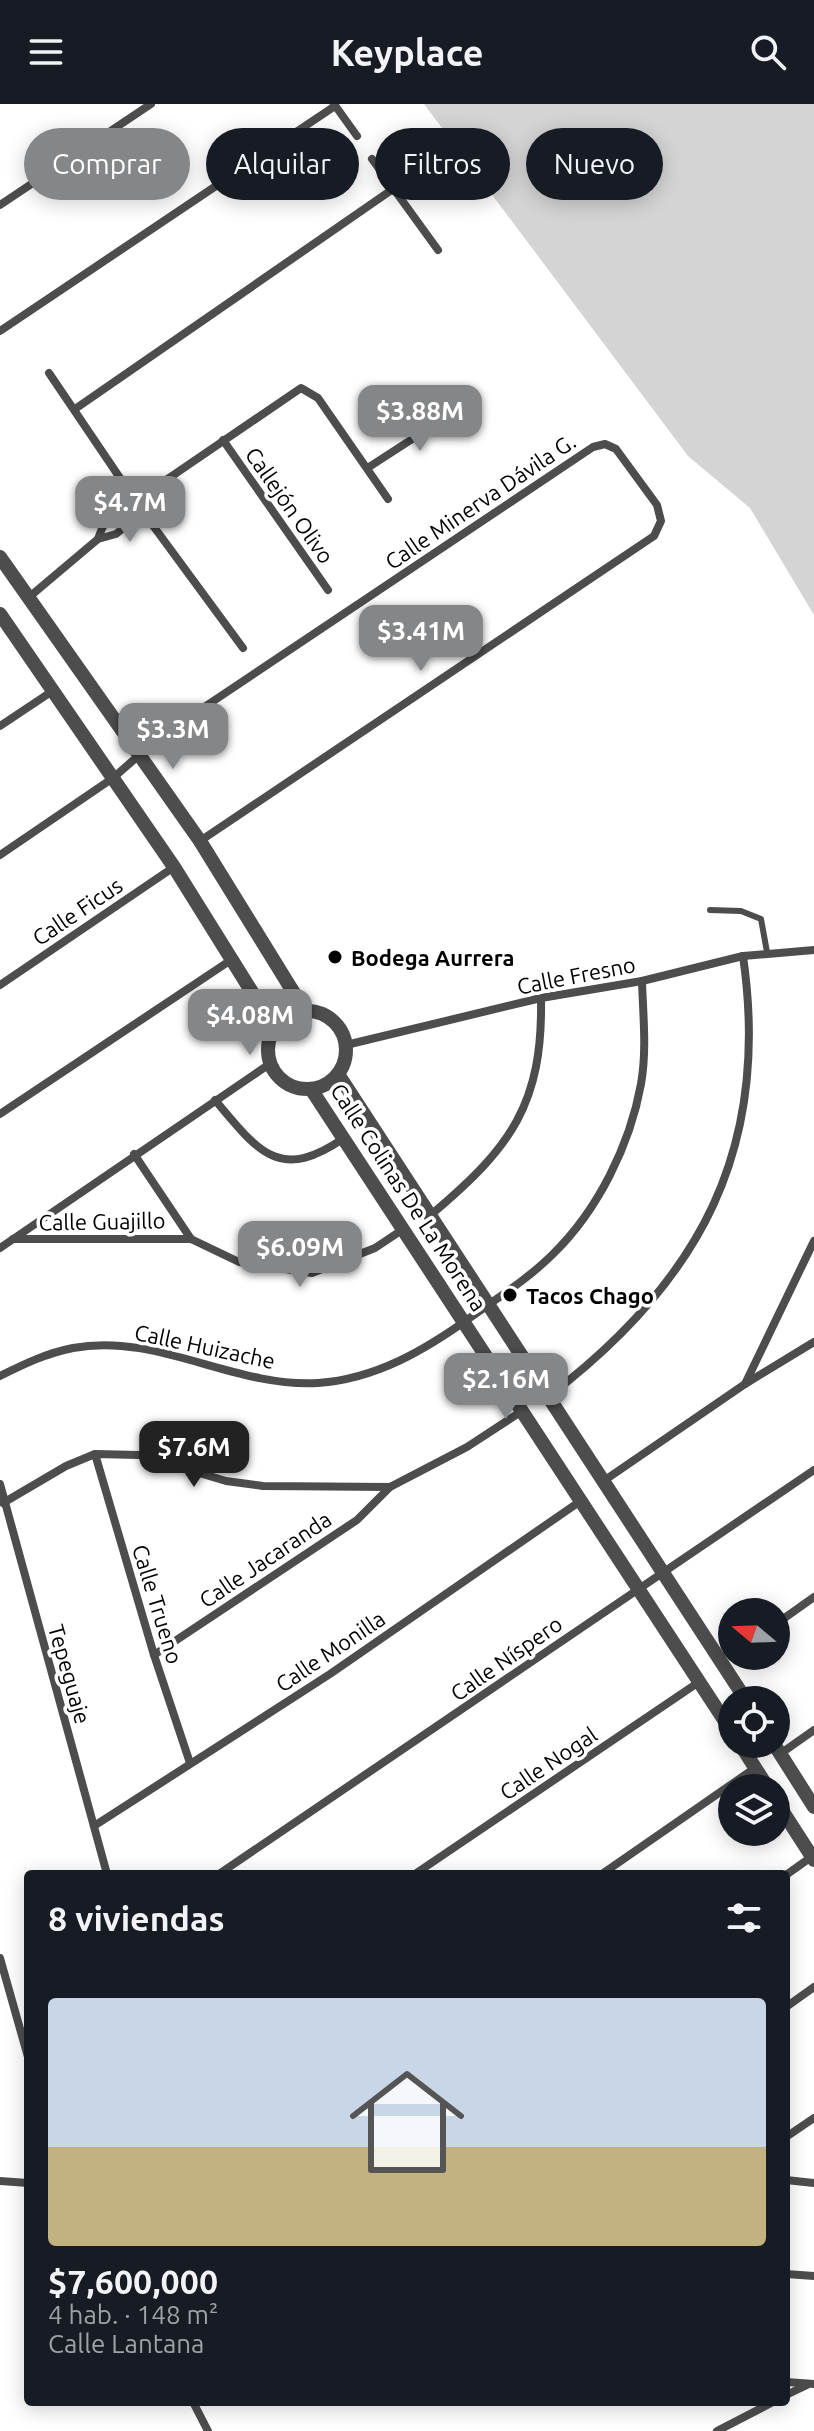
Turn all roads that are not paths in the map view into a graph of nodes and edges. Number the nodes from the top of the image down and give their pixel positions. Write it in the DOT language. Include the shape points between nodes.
graph roads {
  1 [pos="151,104"];
  2 [pos="334,105"];
  3 [pos="351,128"];
  4 [pos="372,159"];
  5 [pos="375,163"];
  6 [pos="377,200"];
  7 [pos="401,200"];
  8 [pos="0,205"];
  9 [pos="438,250"];
  10 [pos="0,331"];
  11 [pos="49,373"];
  12 [pos="75,409"];
  13 [pos="454,412"];
  14 [pos="223,440"];
  15 [pos="369,467"];
  16 [pos="150,491"];
  17 [pos="131,495"];
  18 [pos="388,499"];
  19 [pos="143,512"];
  20 [pos="98,539"];
  21 [pos="0,557"];
  22 [pos="328,590"];
  23 [pos="28,598"];
  24 [pos="0,614"];
  25 [pos="243,648"];
  26 [pos="54,690"];
  27 [pos="0,726"];
  28 [pos="139,756"];
  29 [pos="113,778"];
  30 [pos="200,841"];
  31 [pos="0,855"];
  32 [pos="174,867"];
  33 [pos="710,910"];
  34 [pos="814,950"];
  35 [pos="767,952"];
  36 [pos="743,956"];
  37 [pos="231,960"];
  38 [pos="642,981"];
  39 [pos="0,985"];
  40 [pos="541,998"];
  41 [pos="305,1011"];
  42 [pos="275,1029"];
  43 [pos="346,1045"];
  44 [pos="271,1063"];
  45 [pos="338,1074"];
  46 [pos="311,1089"];
  47 [pos="215,1100"];
  48 [pos="0,1114"];
  49 [pos="345,1138"];
  50 [pos="134,1154"];
  51 [pos="433,1213"];
  52 [pos="402,1230"];
  53 [pos="13,1239"];
  54 [pos="191,1239"];
  55 [pos="814,1241"];
  56 [pos="0,1248"];
  57 [pos="489,1304"];
  58 [pos="464,1322"];
  59 [pos="814,1342"];
  60 [pos="0,1376"];
  61 [pos="745,1384"];
  62 [pos="549,1396"];
  63 [pos="522,1411"];
  64 [pos="95,1454"];
  65 [pos="814,1470"];
  66 [pos="605,1480"];
  67 [pos="0,1484"];
  68 [pos="390,1487"];
  69 [pos="582,1500"];
  70 [pos="3,1503"];
  71 [pos="664,1570"];
  72 [pos="640,1587"];
  73 [pos="814,1597"];
  74 [pos="790,1614"];
  75 [pos="718,1645"];
  76 [pos="154,1655"];
  77 [pos="700,1681"];
  78 [pos="718,1710"];
  79 [pos="814,1730"];
  80 [pos="790,1742"];
  81 [pos="749,1758"];
  82 [pos="783,1758"];
  83 [pos="190,1763"];
  84 [pos="755,1768"];
  85 [pos="759,1774"];
  86 [pos="814,1807"];
  87 [pos="790,1823"];
  88 [pos="94,1826"];
  89 [pos="813,1858"];
  90 [pos="106,1870"];
  91 [pos="225,1870"];
  92 [pos="421,1870"];
  93 [pos="608,1870"];
  94 [pos="790,1872"];
  95 [pos="0,1958"];
  96 [pos="814,1987"];
  97 [pos="790,2004"];
  98 [pos="24,2043"];
  99 [pos="814,2118"];
  100 [pos="790,2134"];
  101 [pos="790,2180"];
  102 [pos="0,2181"];
  103 [pos="24,2183"];
  104 [pos="814,2183"];
  105 [pos="790,2274"];
  106 [pos="814,2276"];
  107 [pos="790,2382"];
  108 [pos="812,2384"];
  109 [pos="790,2393"];
  110 [pos="195,2406"];
  111 [pos="765,2406"];
  112 [pos="208,2431"];
  113 [pos="717,2431"];
  1 -- 8 [label="street"];
  2 -- 3 [label="street"];
  2 -- 10 [label="street"];
  4 -- 5 [label="street"];
  6 -- 12 [label="street"];
  7 -- 9 [label="street"];
  11 -- 12 [label="street"];
  12 -- 17 [label="street"];
  13 -- 15 [label="street"];
  14 -- 15 [label="street" via="305,388"];
  14 -- 16 [label="street"];
  14 -- 22 [label="street, Callejón Olivo"];
  15 -- 18 [label="street"];
  16 -- 17 [label="street"];
  16 -- 19 [label="street"];
  17 -- 19 [label="street"];
  17 -- 20 [label="street" via="104,520"];
  19 -- 20 [label="street" via="116,534"];
  19 -- 25 [label="street"];
  20 -- 23 [label="street"];
  21 -- 23 [label="street"];
  23 -- 28 [label="street"];
  24 -- 26 [label="street"];
  26 -- 27 [label="street"];
  26 -- 29 [label="street"];
  28 -- 29 [label="street, Calle Minerva Dávila G."];
  28 -- 30 [label="street"];
  28 -- 30 [label="street, Calle Minerva Dávila G." via="593,447 605,444 616,449 657,505 661,521 654,536"];
  29 -- 31 [label="street, Calle Minerva Dávila G."];
  29 -- 32 [label="street"];
  30 -- 41 [label="street"];
  32 -- 37 [label="street"];
  32 -- 39 [label="street, Calle Ficus"];
  33 -- 35 [label="lane" via="756,915 764,925"];
  34 -- 35 [label="street, Calle Fresno"];
  35 -- 36 [label="street, Calle Fresno"];
  36 -- 38 [label="street, Calle Fresno"];
  36 -- 62 [label="street" via="752,1033 750,1068 730,1162 710,1213 657,1297 624,1334"];
  37 -- 42 [label="street"];
  37 -- 48 [label="street"];
  38 -- 40 [label="street, Calle Fresno"];
  38 -- 57 [label="street, Calle Huizache" via="641,1084 616,1162 598,1197 554,1254"];
  40 -- 43 [label="street, Calle Fresno"];
  40 -- 51 [label="street" via="539,1057 517,1124 476,1177"];
  41 -- 42 [label="street"];
  41 -- 43 [label="street" via="327,1016"];
  42 -- 44 [label="street"];
  43 -- 45 [label="street"];
  44 -- 46 [label="street" via="291,1086"];
  44 -- 47 [label="street"];
  45 -- 46 [label="street"];
  45 -- 51 [label="street, Calle Colinas De La Morena"];
  46 -- 49 [label="street, Calle Colinas De La Morena"];
  47 -- 49 [label="street" via="252,1143 284,1159 306,1160"];
  47 -- 50 [label="street"];
  49 -- 52 [label="street, Calle Colinas De La Morena"];
  50 -- 53 [label="street"];
  50 -- 54 [label="street, Calle Guajillo"];
  51 -- 57 [label="street, Calle Colinas De La Morena"];
  52 -- 54 [label="street, Calle Guajillo" via="375,1248 312,1273 239,1262"];
  52 -- 58 [label="street, Calle Colinas De La Morena"];
  53 -- 54 [label="street, Calle Guajillo"];
  53 -- 56 [label="street"];
  55 -- 61 [label="street"];
  57 -- 58 [label="street, Calle Huizache"];
  57 -- 62 [label="street, Calle Colinas De La Morena"];
  58 -- 60 [label="street, Calle Huizache" via="402,1361 319,1383 240,1376 114,1345 40,1356"];
  58 -- 63 [label="street, Calle Colinas De La Morena"];
  59 -- 61 [label="street"];
  61 -- 66 [label="street"];
  62 -- 66 [label="street, Calle Colinas De La Morena"];
  63 -- 68 [label="street"];
  63 -- 69 [label="street, Calle Colinas De La Morena"];
  64 -- 68 [label="street" via="139,1455 226,1481 263,1486"];
  64 -- 70 [label="street"];
  64 -- 76 [label="street, Calle Trueno"];
  65 -- 71 [label="street, Calle Níspero"];
  66 -- 71 [label="street, Calle Colinas De La Morena"];
  67 -- 70 [label="street, Tepeguaje"];
  68 -- 76 [label="street, Calle Jacaranda" via="357,1520"];
  69 -- 72 [label="street, Calle Colinas De La Morena"];
  69 -- 83 [label="street, Calle Monilla" via="330,1674"];
  70 -- 88 [label="street, Tepeguaje"];
  71 -- 72 [label="street, Calle Níspero"];
  71 -- 75 [label="street, Calle Colinas De La Morena"];
  72 -- 77 [label="street, Calle Colinas De La Morena"];
  72 -- 91 [label="street, Calle Níspero"];
  73 -- 74 [label="street"];
  76 -- 83 [label="street, Calle Trueno"];
  77 -- 78 [label="street, Calle Colinas De La Morena"];
  77 -- 92 [label="street, Calle Nogal"];
  79 -- 80 [label="street"];
  81 -- 84 [label="street"];
  82 -- 86 [label="street"];
  83 -- 88 [label="street, Calle Monilla"];
  84 -- 85 [label="street"];
  84 -- 93 [label="street"];
  87 -- 89 [label="street"];
  88 -- 90 [label="street, Tepeguaje"];
  89 -- 94 [label="street"];
  95 -- 98 [label="street"];
  96 -- 97 [label="street"];
  99 -- 100 [label="street"];
  101 -- 104 [label="street"];
  102 -- 103 [label="street"];
  105 -- 106 [label="street"];
  107 -- 108 [label="street"];
  108 -- 109 [label="street"];
  110 -- 112 [label="street"];
  111 -- 113 [label="street"];
}
